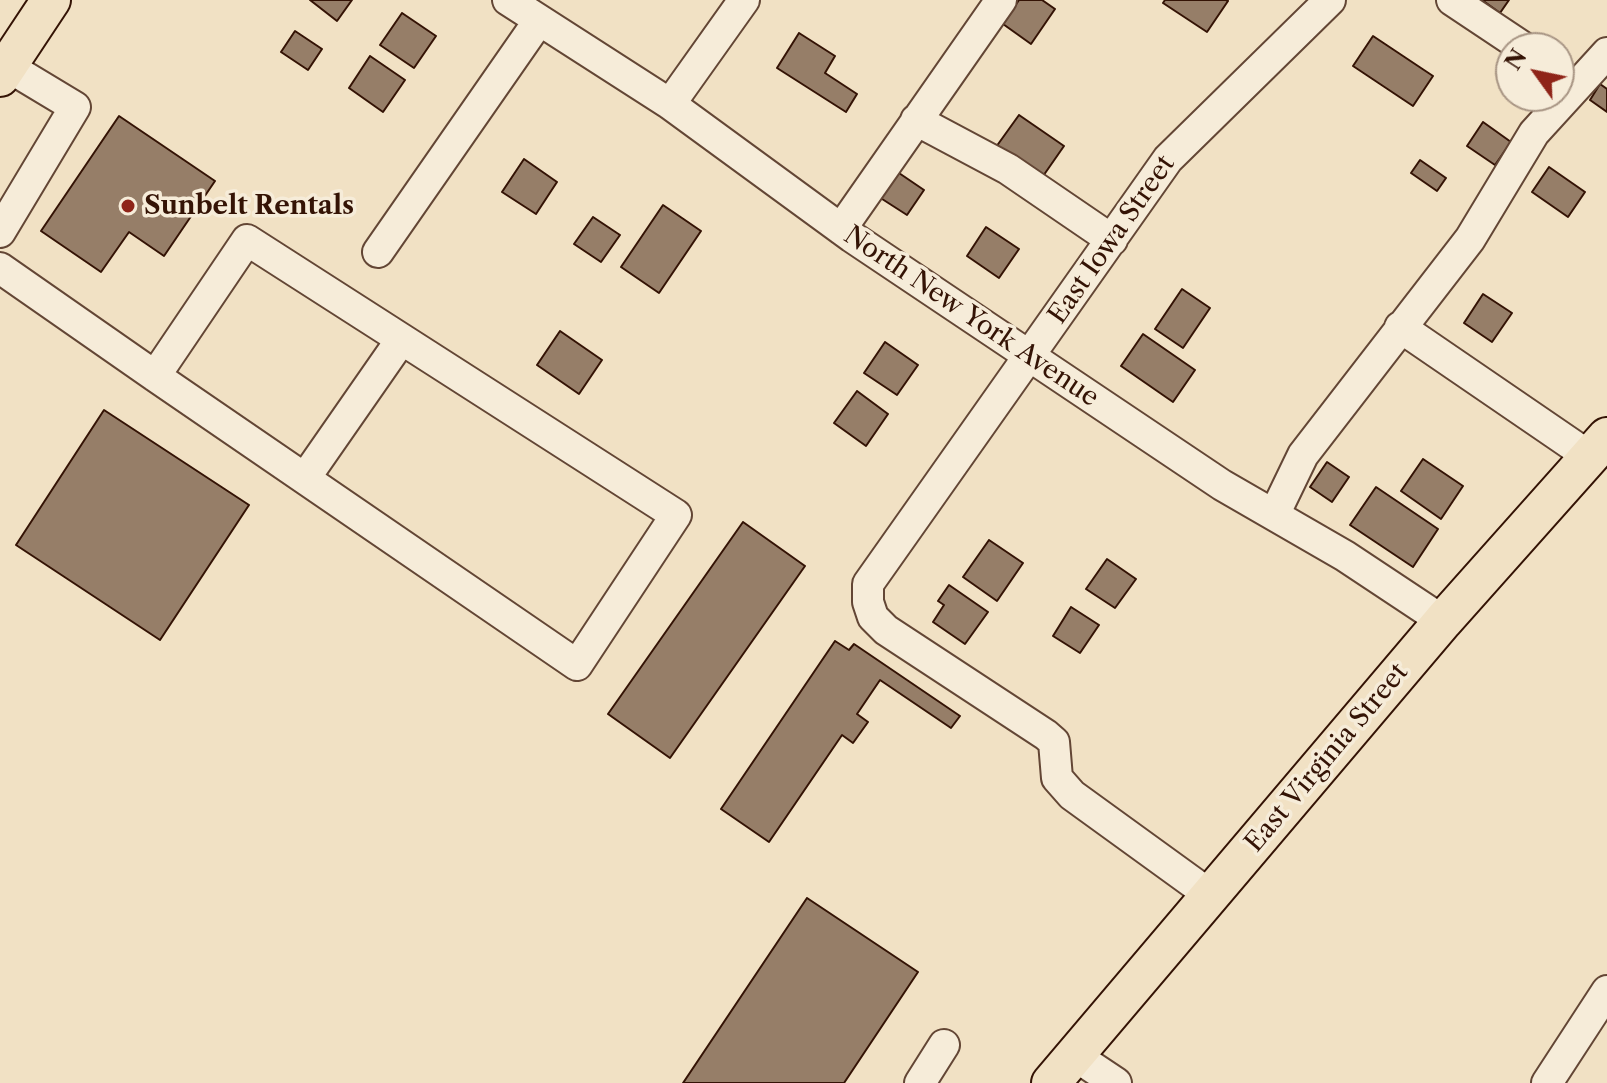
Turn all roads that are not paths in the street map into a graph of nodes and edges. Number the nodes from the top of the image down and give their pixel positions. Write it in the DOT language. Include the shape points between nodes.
graph roads {
  1 [pos="51,0"];
  2 [pos="508,0"];
  3 [pos="744,0"];
  4 [pos="1001,0"];
  5 [pos="1330,0"];
  6 [pos="1452,0"];
  7 [pos="538,22"];
  8 [pos="1500,32"];
  9 [pos="1607,53"];
  10 [pos="4,72"];
  11 [pos="1575,74"];
  12 [pos="670,104"];
  13 [pos="1547,112"];
  14 [pos="916,120"];
  15 [pos="841,229"];
  16 [pos="0,232"];
  17 [pos="1112,240"];
  18 [pos="378,252"];
  19 [pos="0,268"];
  20 [pos="1400,327"];
  21 [pos="401,340"];
  22 [pos="1030,356"];
  23 [pos="155,376"];
  24 [pos="1598,447"];
  25 [pos="305,478"];
  26 [pos="1274,515"];
  27 [pos="1443,621"];
  28 [pos="1210,895"];
  29 [pos="1607,991"];
  30 [pos="944,1045"];
  31 [pos="1063,1069"];
  32 [pos="920,1083"];
  33 [pos="1116,1083"];
  34 [pos="1547,1083"];
  1 -- 10 [label="main road"];
  2 -- 7 [label="street, North New York Avenue"];
  3 -- 12 [label="street"];
  4 -- 14 [label="street"];
  5 -- 17 [label="street, East Iowa Street" via="1190,135"];
  6 -- 8 [label="street"];
  7 -- 12 [label="street, North New York Avenue"];
  7 -- 18 [label="street"];
  9 -- 11 [label="street"];
  10 -- 16 [label="street" via="75,107"];
  12 -- 15 [label="street, North New York Avenue"];
  13 -- 20 [label="street" via="1470,239"];
  14 -- 15 [label="street"];
  14 -- 17 [label="street" via="1008,169"];
  15 -- 22 [label="street, North New York Avenue"];
  17 -- 22 [label="street, East Iowa Street"];
  19 -- 23 [label="street"];
  20 -- 24 [label="street"];
  20 -- 26 [label="street" via="1303,455"];
  21 -- 23 [label="street" via="247,240"];
  21 -- 25 [label="street"];
  21 -- 25 [label="street" via="676,515 577,665"];
  22 -- 26 [label="street, North New York Avenue"];
  22 -- 28 [label="street, East Iowa Street" via="868,584 873,617 1046,735 1054,742 1057,778 1072,795"];
  23 -- 25 [label="street"];
  24 -- 27 [label="main road, East Virginia Street"];
  26 -- 27 [label="street, North New York Avenue"];
  27 -- 28 [label="main road, East Virginia Street"];
  28 -- 31 [label="main road, East Virginia Street"];
  29 -- 34 [label="street"];
  30 -- 32 [label="street"];
  31 -- 33 [label="street"];
}
